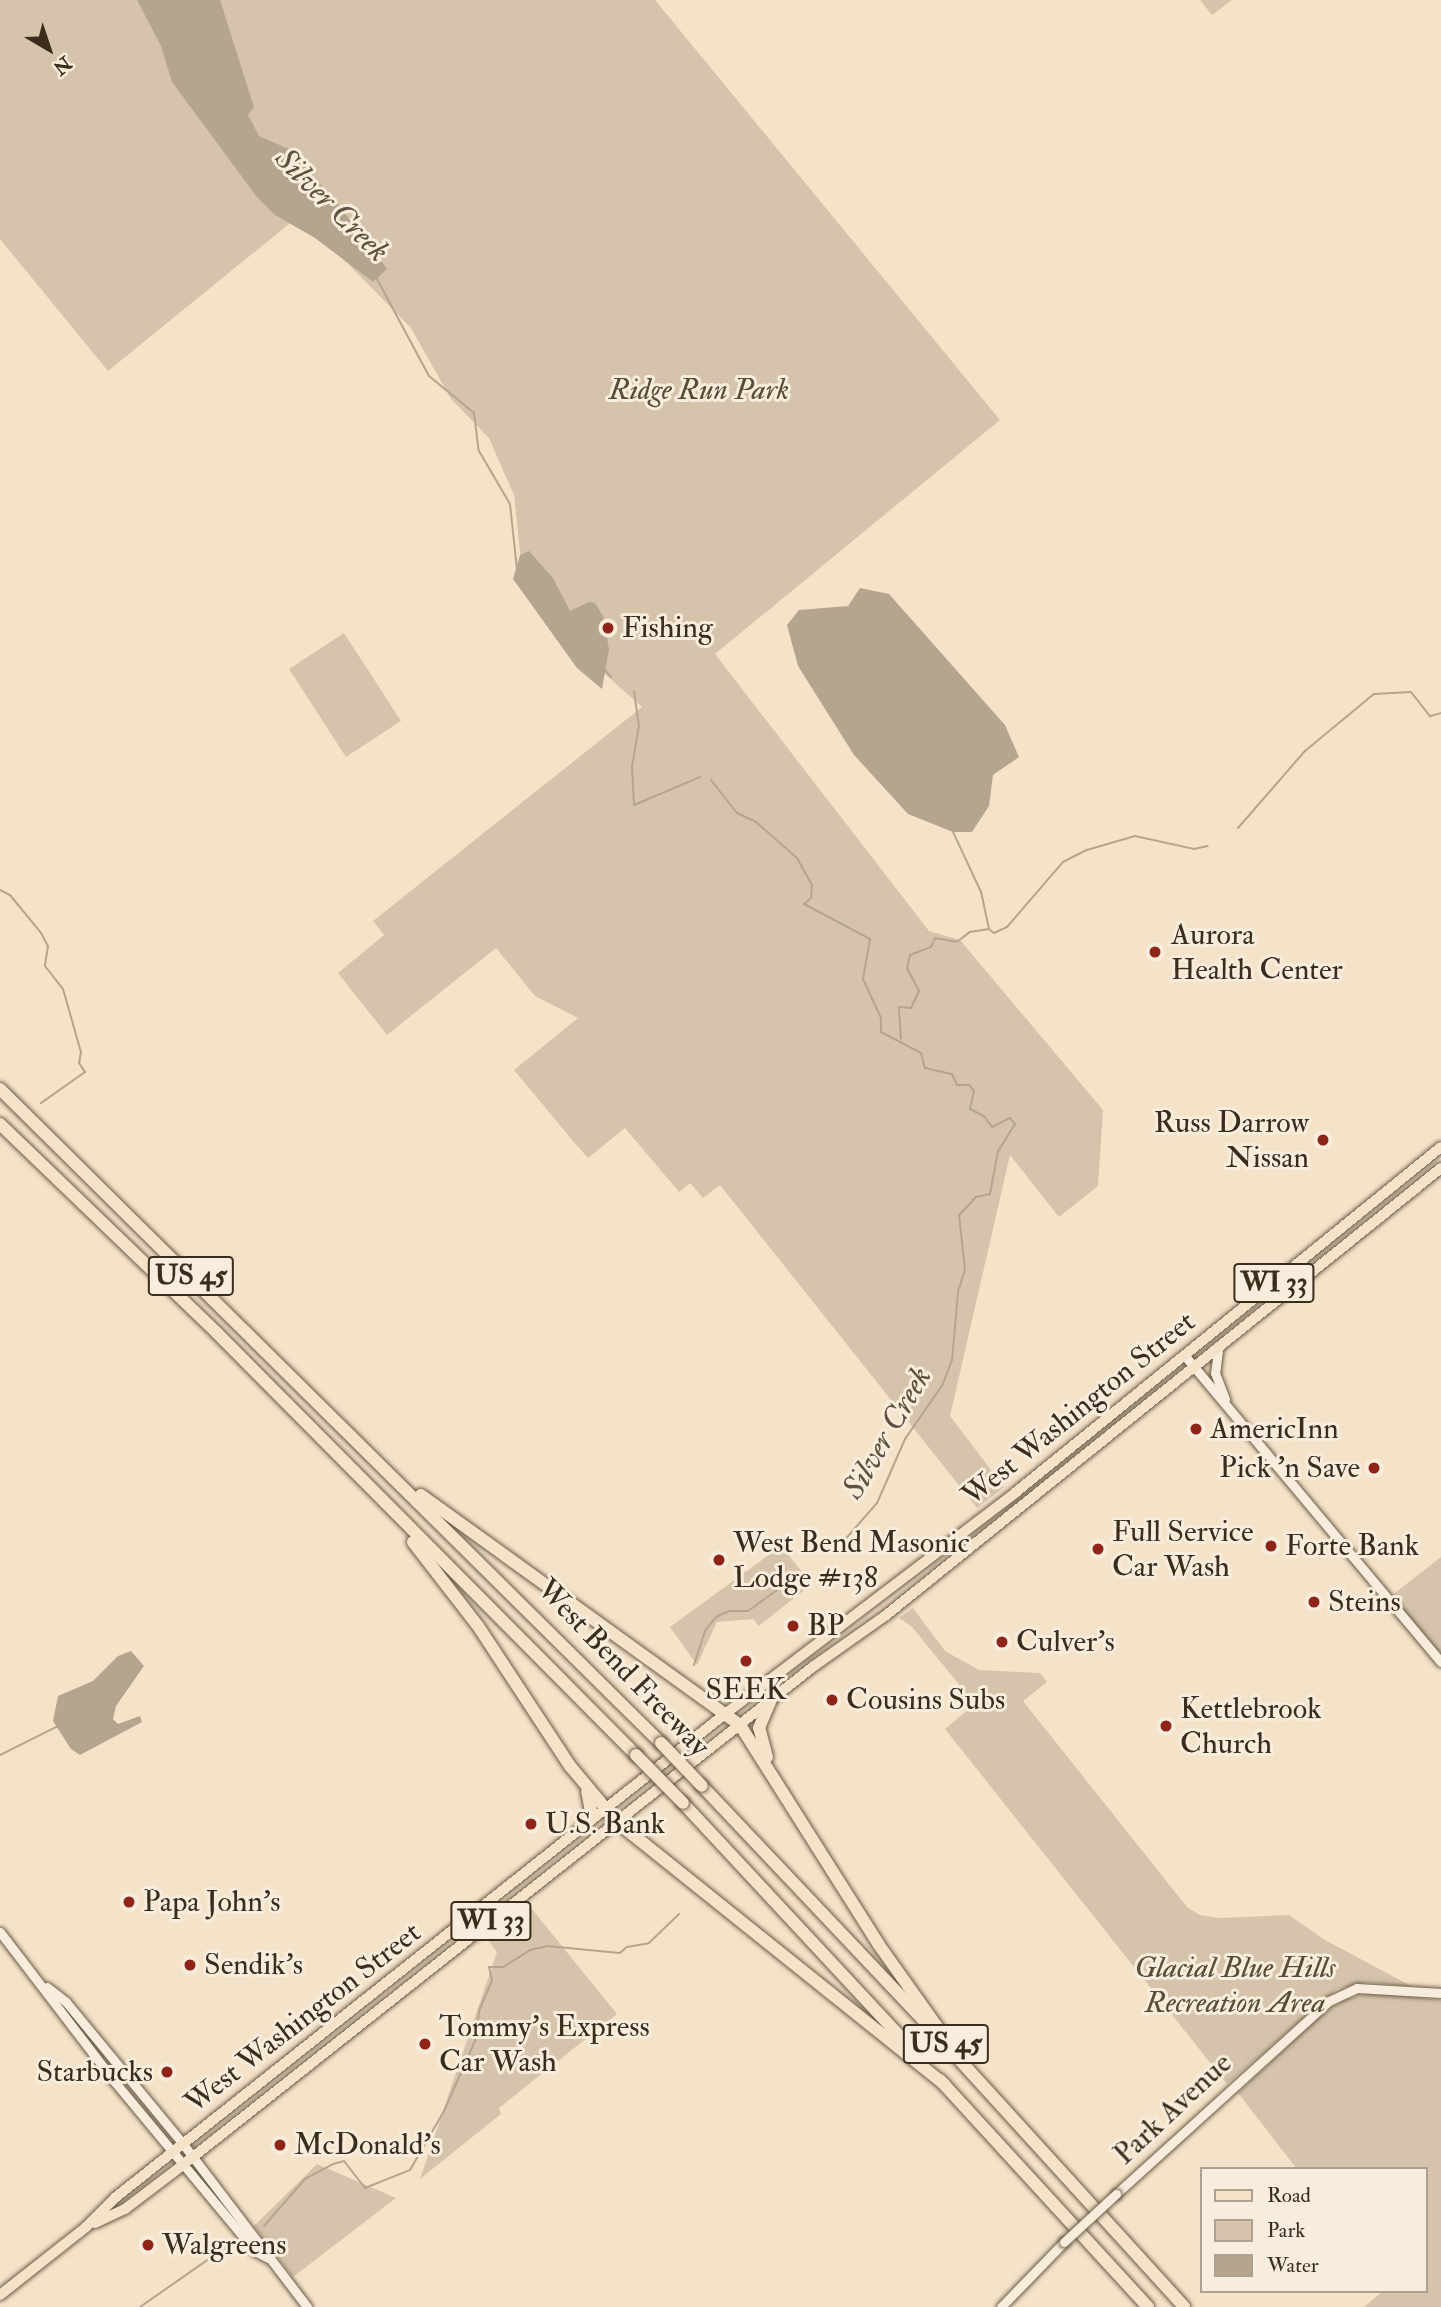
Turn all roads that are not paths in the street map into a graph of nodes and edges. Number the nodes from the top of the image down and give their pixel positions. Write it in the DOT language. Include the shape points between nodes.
graph roads {
  1 [pos="0,1089"];
  2 [pos="0,1124"];
  3 [pos="1441,1147"];
  4 [pos="1441,1168"];
  5 [pos="1217,1350"];
  6 [pos="1185,1356"];
  7 [pos="1195,1368"];
  8 [pos="1228,1407"];
  9 [pos="380,1465"];
  10 [pos="356,1475"];
  11 [pos="1441,1662"];
  12 [pos="771,1700"];
  13 [pos="725,1714"];
  14 [pos="740,1725"];
  15 [pos="771,1770"];
  16 [pos="586,1787"];
  17 [pos="605,1810"];
  18 [pos="617,1822"];
  19 [pos="585,1826"];
  20 [pos="0,1932"];
  21 [pos="40,1981"];
  22 [pos="1441,1993"];
  23 [pos="960,2059"];
  24 [pos="945,2085"];
  25 [pos="183,2144"];
  26 [pos="173,2152"];
  27 [pos="193,2157"];
  28 [pos="184,2164"];
  29 [pos="86,2227"];
  30 [pos="268,2258"];
  31 [pos="0,2295"];
  32 [pos="307,2307"];
  33 [pos="1000,2307"];
  34 [pos="1148,2307"];
  35 [pos="1184,2307"];
  1 -- 9 [label="highway, West Bend Freeway / US 45"];
  2 -- 10 [label="highway, West Bend Freeway / US 45"];
  3 -- 6 [label="main road, West Washington Street / WI 33"];
  4 -- 5 [label="main road, West Washington Street / WI 33"];
  5 -- 7 [label="main road, West Washington Street / WI 33"];
  5 -- 8 [label="street" via="1215,1373"];
  6 -- 7 [label="street"];
  6 -- 13 [label="main road, West Washington Street / WI 33" via="861,1614"];
  7 -- 8 [label="street"];
  7 -- 12 [label="main road, West Washington Street / WI 33" via="885,1616"];
  8 -- 11 [label="street"];
  9 -- 13 [label="highway"];
  9 -- 23 [label="highway, West Bend Freeway / US 45, bridge" via="661,1743"];
  10 -- 16 [label="highway" via="446,1583"];
  10 -- 24 [label="highway, West Bend Freeway / US 45, bridge" via="683,1803"];
  12 -- 14 [label="main road, West Washington Street / WI 33"];
  12 -- 15 [label="highway" via="759,1728"];
  13 -- 14 [label="highway"];
  13 -- 17 [label="main road, West Washington Street / WI 33"];
  14 -- 15 [label="highway"];
  14 -- 18 [label="main road, West Washington Street / WI 33"];
  15 -- 23 [label="highway" via="879,1945"];
  16 -- 17 [label="highway"];
  16 -- 19 [label="highway" via="591,1811"];
  17 -- 18 [label="highway"];
  17 -- 19 [label="main road, West Washington Street / WI 33"];
  18 -- 24 [label="highway"];
  18 -- 27 [label="main road, West Washington Street / WI 33"];
  19 -- 25 [label="main road, West Washington Street / WI 33"];
  20 -- 21 [label="street"];
  21 -- 25 [label="street" via="66,2003"];
  21 -- 26 [label="street" via="57,2010"];
  22 -- 33 [label="street, Park Avenue, bridge" via="1357,1988 1329,2001 1116,2194"];
  23 -- 35 [label="highway, West Bend Freeway / US 45"];
  24 -- 34 [label="highway, West Bend Freeway / US 45"];
  25 -- 26 [label="main road, West Washington Street / WI 33"];
  25 -- 27 [label="street"];
  26 -- 28 [label="street"];
  26 -- 29 [label="main road, West Washington Street / WI 33"];
  27 -- 28 [label="main road, West Washington Street / WI 33"];
  27 -- 30 [label="street" via="262,2244"];
  28 -- 29 [label="main road, West Washington Street / WI 33" via="125,2209"];
  28 -- 30 [label="street" via="255,2250"];
  29 -- 31 [label="main road, West Washington Street / WI 33"];
  30 -- 32 [label="street"];
}
